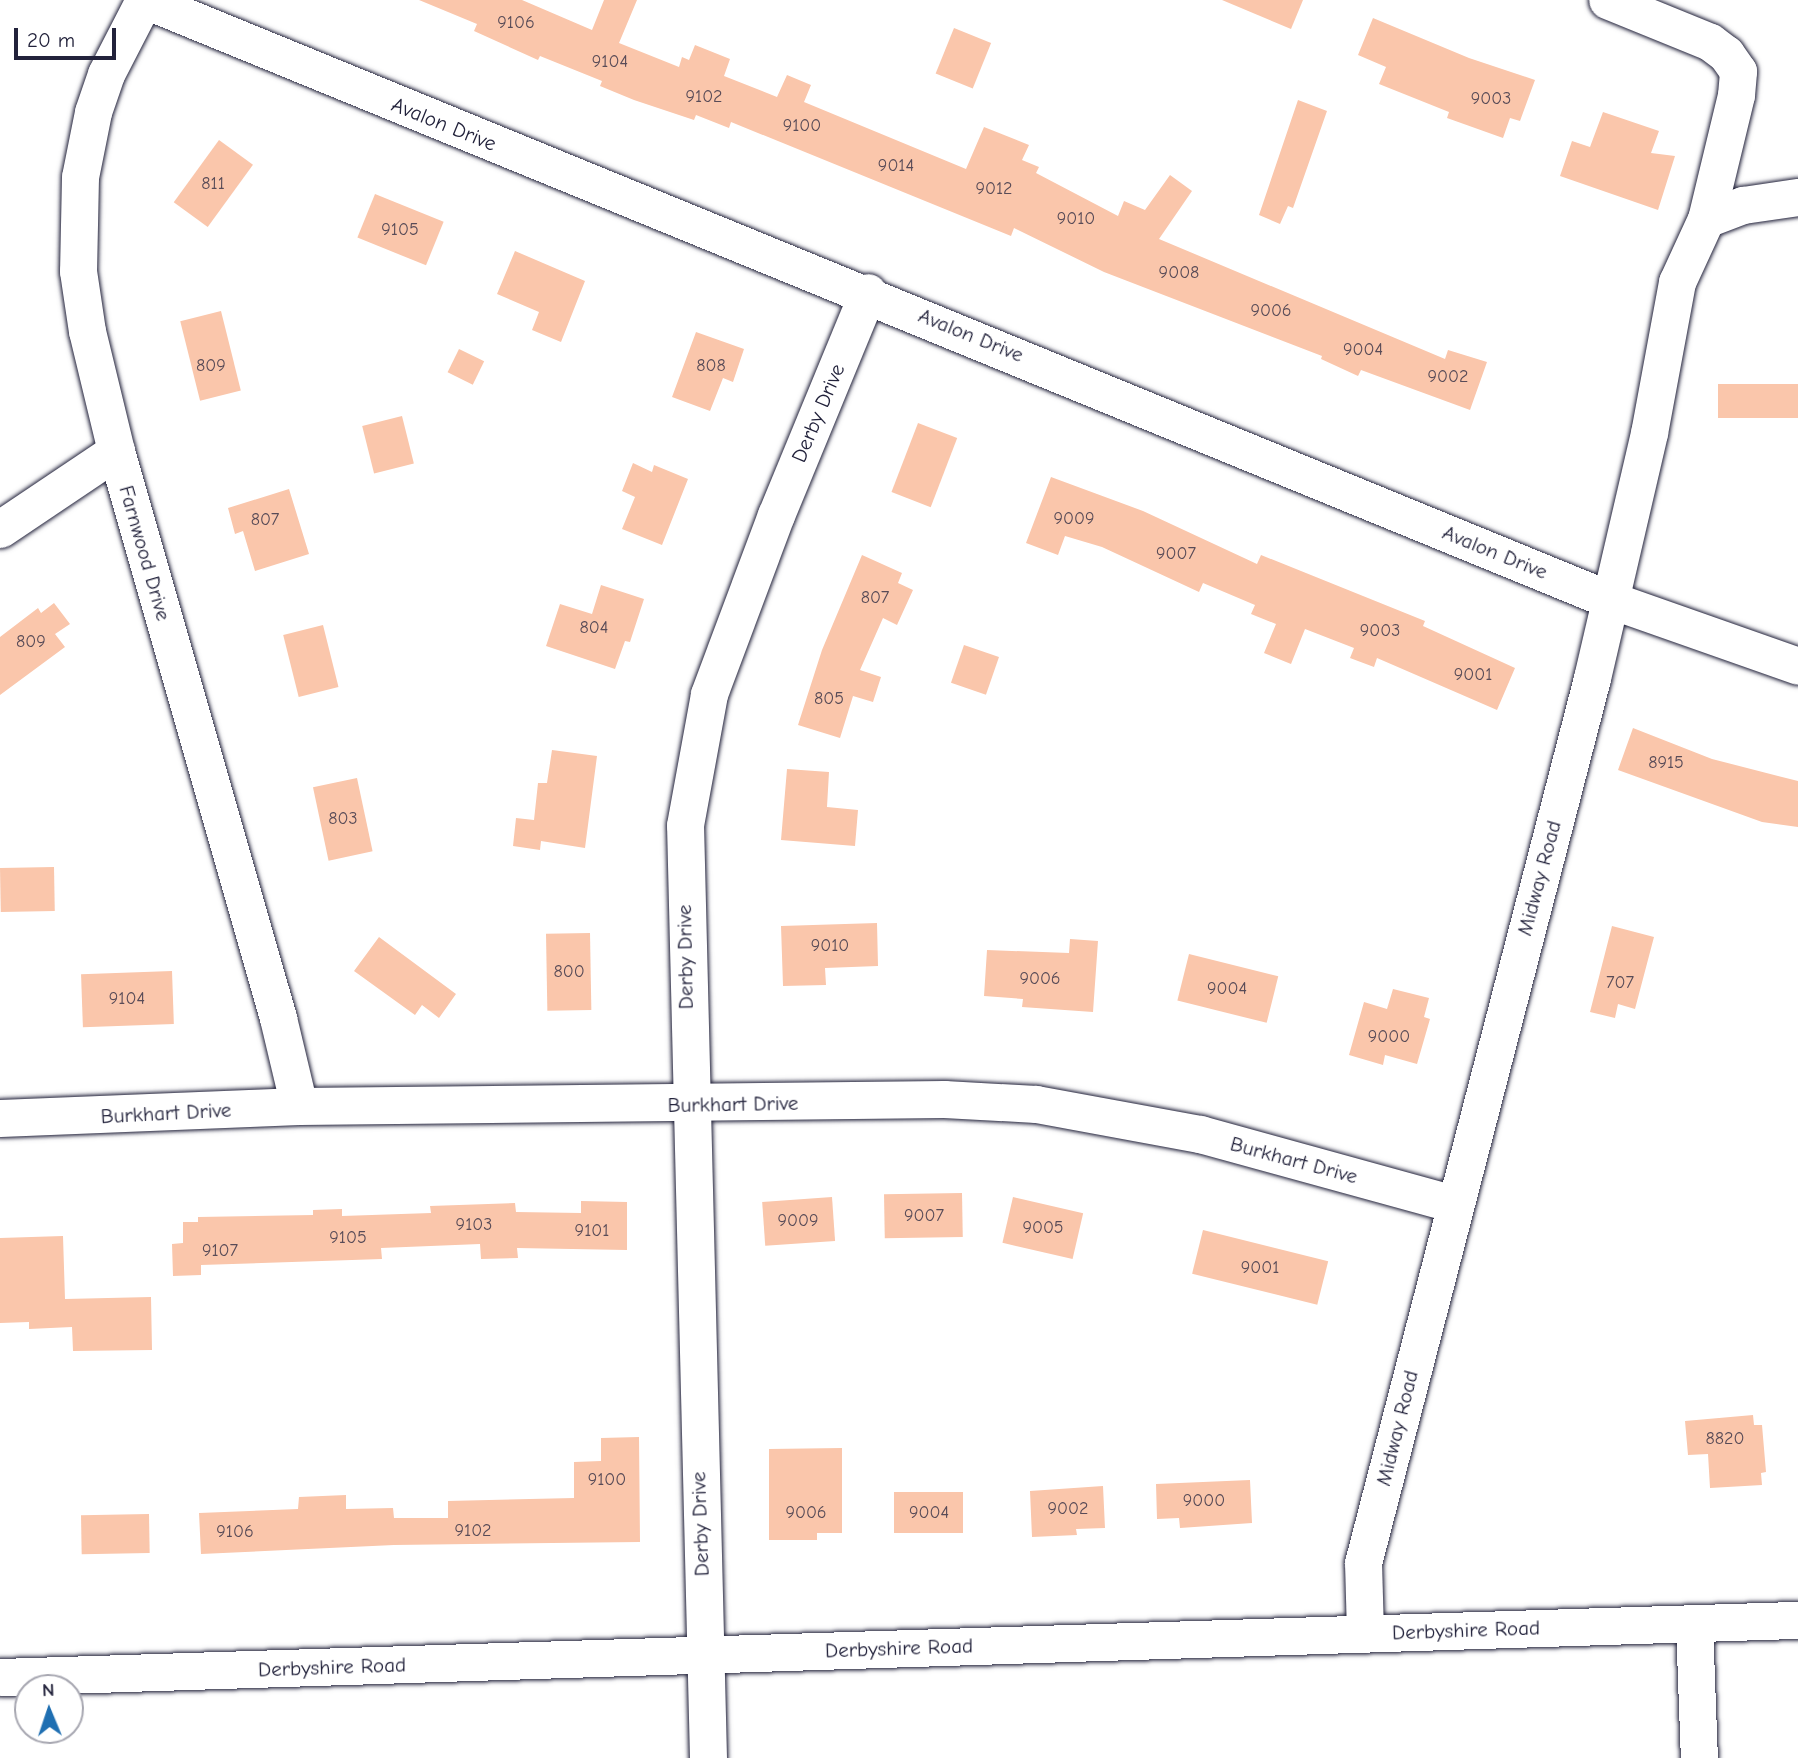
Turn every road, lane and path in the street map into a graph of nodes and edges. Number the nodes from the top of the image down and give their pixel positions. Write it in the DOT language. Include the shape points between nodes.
graph roads {
  1 [pos="145,0"];
  2 [pos="1607,0"];
  3 [pos="1798,197"];
  4 [pos="1706,219"];
  5 [pos="868,292"];
  6 [pos="116,450"];
  7 [pos="0,528"];
  8 [pos="1608,599"];
  9 [pos="1798,666"];
  10 [pos="694,1104"];
  11 [pos="299,1106"];
  12 [pos="0,1118"];
  13 [pos="1454,1204"];
  14 [pos="1798,1620"];
  15 [pos="1694,1624"];
  16 [pos="1364,1633"];
  17 [pos="704,1655"];
  18 [pos="0,1677"];
  19 [pos="708,1758"];
  20 [pos="1699,1758"];
  1 -- 5 [label="street, Avalon Drive"];
  1 -- 6 [label="street, Farnwood Drive" via="106,74 80,177 78,271 87,331"];
  2 -- 4 [label="street, Midway Road" via="1710,42 1738,71"];
  3 -- 4 [label="street" via="1744,205"];
  4 -- 8 [label="street, Midway Road" via="1677,282 1649,433"];
  5 -- 8 [label="street, Avalon Drive"];
  5 -- 10 [label="street, Derby Drive" via="771,528 709,694 697,744 685,825 683,883"];
  6 -- 7 [label="street"];
  6 -- 11 [label="street, Farnwood Drive" via="275,1005"];
  8 -- 9 [label="street, Avalon Drive"];
  8 -- 13 [label="street, Midway Road" via="1592,678"];
  10 -- 11 [label="street, Burkhart Drive"];
  10 -- 13 [label="street, Burkhart Drive" via="944,1099 1036,1104 1200,1135"];
  10 -- 17 [label="street, Derby Drive" via="694,1331"];
  11 -- 12 [label="street, Burkhart Drive"];
  13 -- 16 [label="street, Midway Road" via="1363,1563"];
  14 -- 15 [label="street, Derbyshire Road"];
  15 -- 16 [label="street, Derbyshire Road"];
  15 -- 20 [label="street"];
  16 -- 17 [label="street, Derbyshire Road"];
  17 -- 18 [label="street, Derbyshire Road"];
  17 -- 19 [label="street, Derby Drive"];
}
